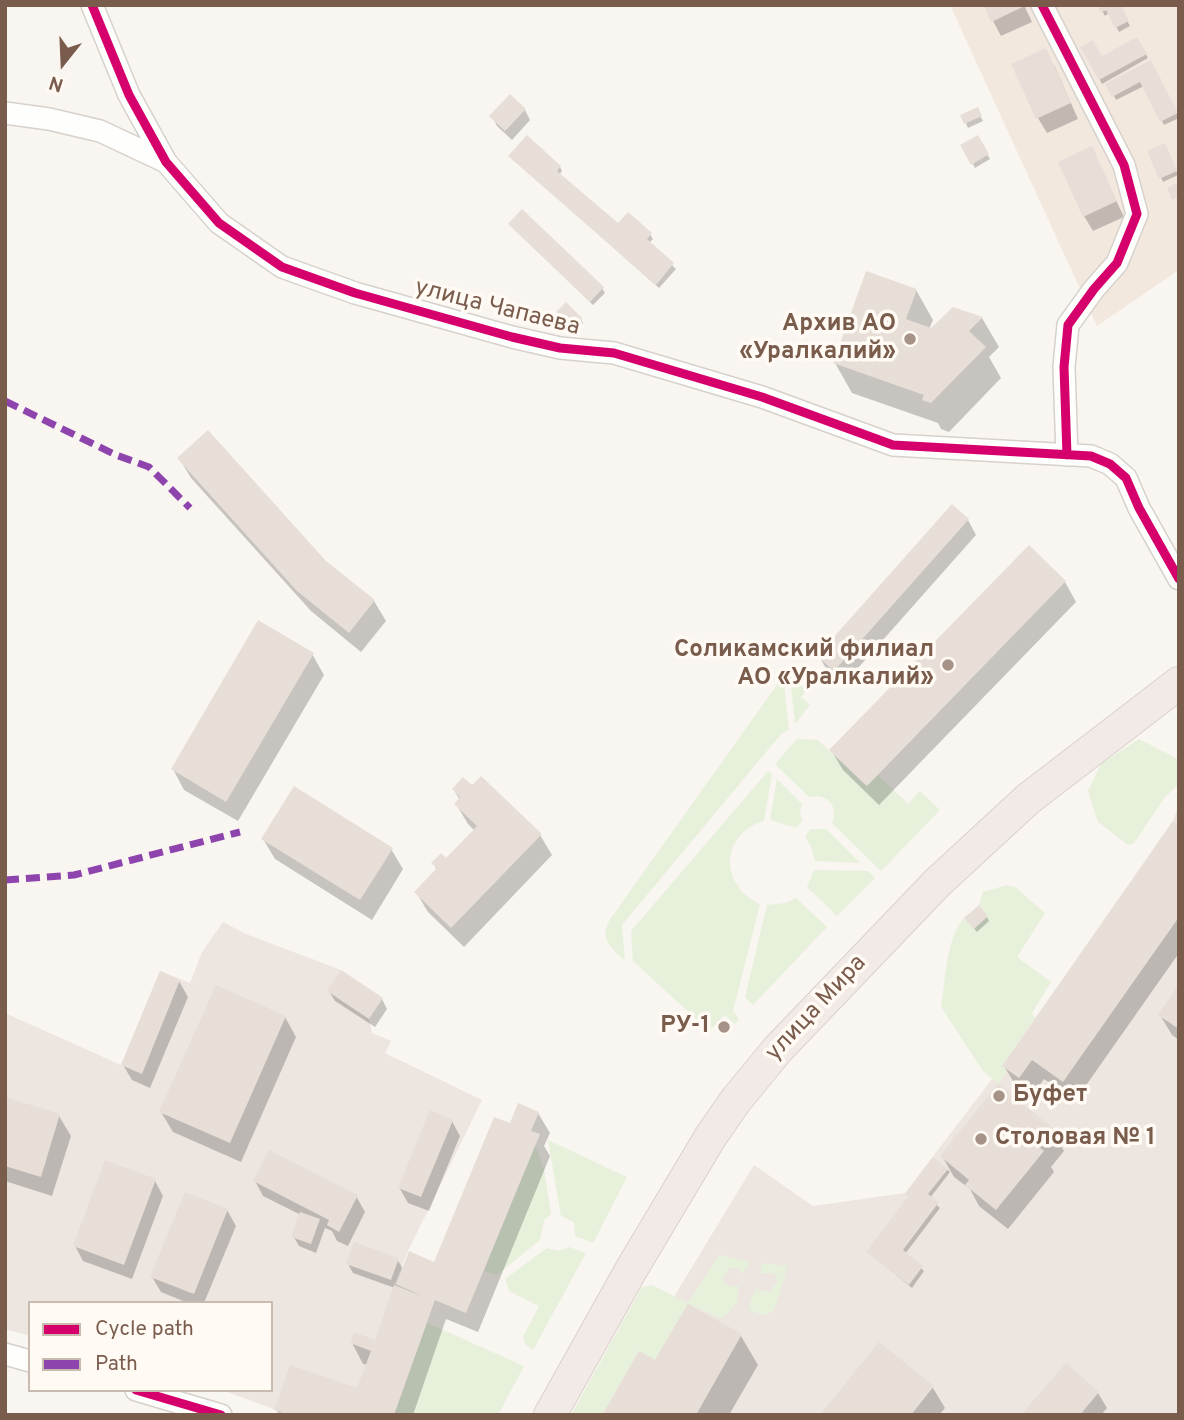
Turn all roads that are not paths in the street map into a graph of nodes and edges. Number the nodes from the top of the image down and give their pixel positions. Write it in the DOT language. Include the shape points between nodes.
graph roads {
  1 [pos="92,5"];
  2 [pos="1042,5"];
  3 [pos="5,113"];
  4 [pos="166,162"];
  5 [pos="1067,455"];
  6 [pos="1179,579"];
  7 [pos="1179,684"];
  8 [pos="5,1354"];
  9 [pos="28,1360"];
  10 [pos="143,1392"];
  11 [pos="221,1415"];
  12 [pos="550,1415"];
  1 -- 4 [label="street, улица Чапаева" via="129,95"];
  2 -- 5 [label="street" via="1124,165 1137,214 1117,263 1068,325 1064,367"];
  3 -- 4 [label="street" via="100,131"];
  4 -- 5 [label="street, улица Чапаева" via="219,223 282,267 355,293 524,340 614,353 762,397 893,445"];
  5 -- 6 [label="street, улица Чапаева" via="1110,464 1126,478"];
  7 -- 12 [label="highway, улица Мира" via="1028,799 937,883 778,1049 711,1136"];
  8 -- 9 [label="street"];
  10 -- 11 [label="street"];
}
